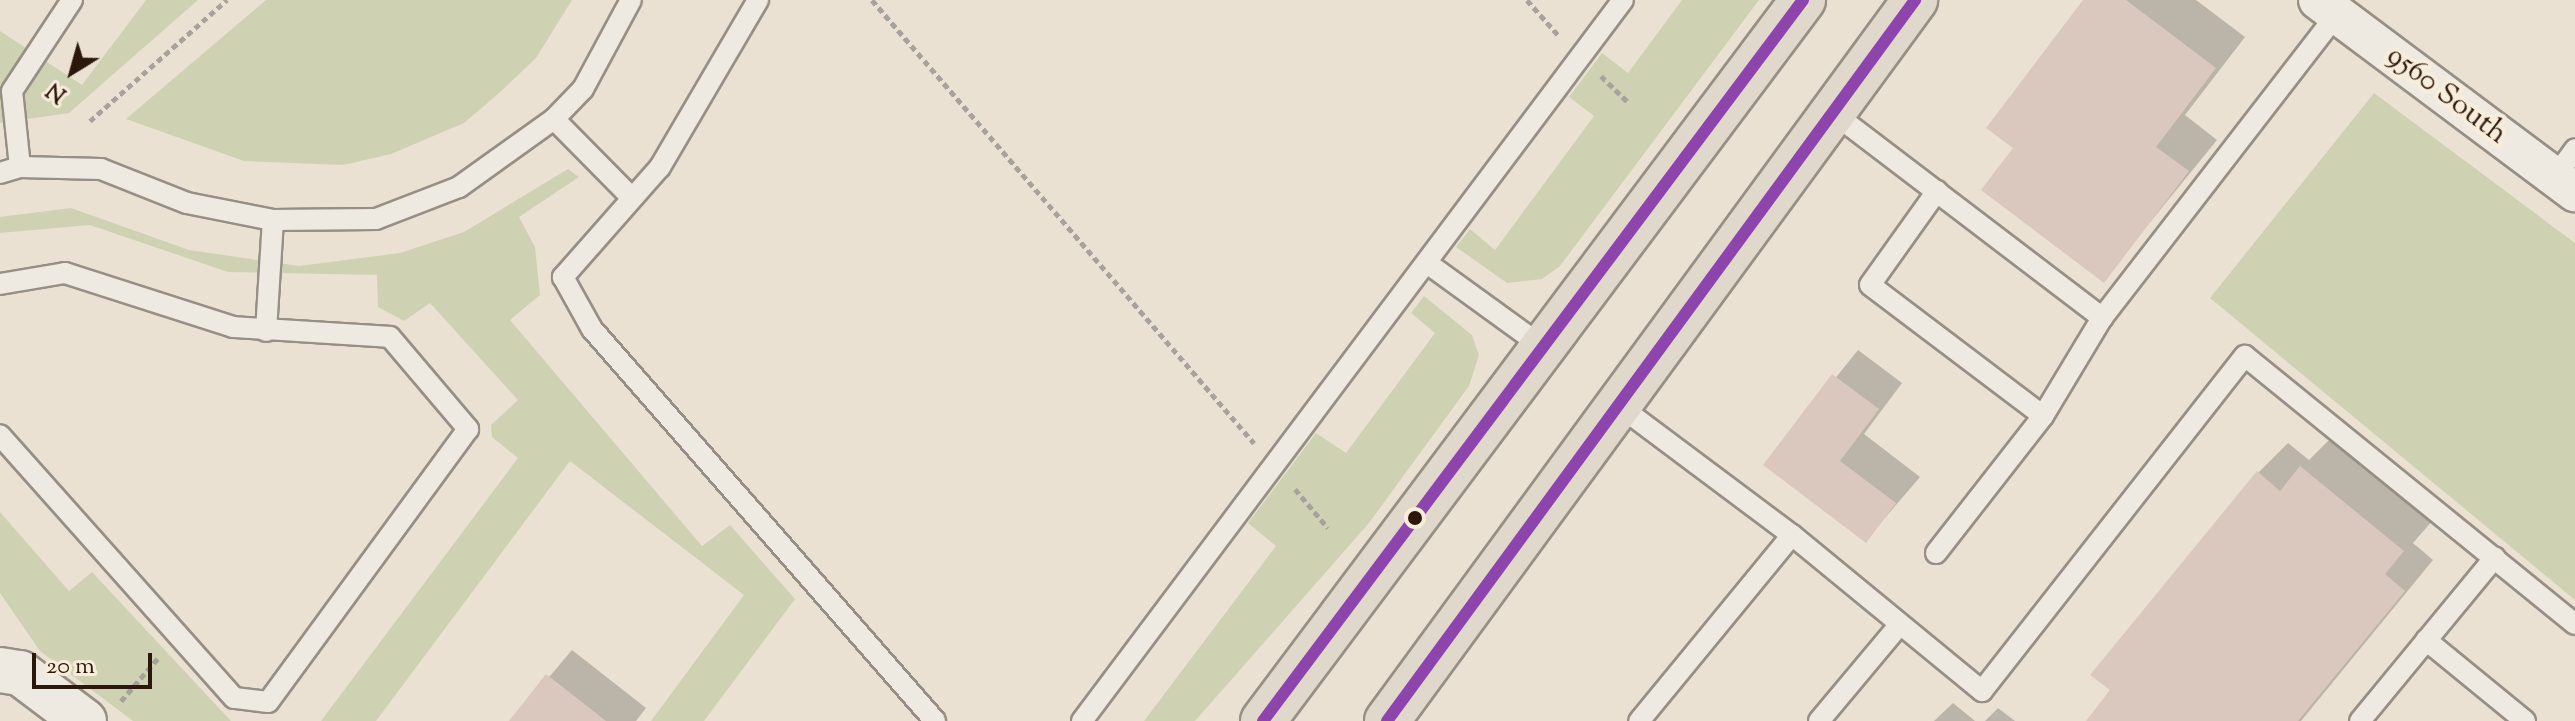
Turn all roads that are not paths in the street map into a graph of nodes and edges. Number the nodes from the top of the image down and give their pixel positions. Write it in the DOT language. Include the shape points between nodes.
graph roads {
  1 [pos="72,0"];
  2 [pos="631,0"];
  3 [pos="758,0"];
  4 [pos="1623,0"];
  5 [pos="1803,0"];
  6 [pos="1915,0"];
  7 [pos="2328,7"];
  8 [pos="1832,112"];
  9 [pos="554,119"];
  10 [pos="20,167"];
  11 [pos="0,173"];
  12 [pos="2568,173"];
  13 [pos="1937,191"];
  14 [pos="631,197"];
  15 [pos="273,220"];
  16 [pos="1427,263"];
  17 [pos="0,284"];
  18 [pos="2102,318"];
  19 [pos="266,331"];
  20 [pos="1546,349"];
  21 [pos="1618,405"];
  22 [pos="2043,416"];
  23 [pos="0,435"];
  24 [pos="1792,535"];
  25 [pos="1936,553"];
  26 [pos="2495,557"];
  27 [pos="1900,624"];
  28 [pos="2575,624"];
  29 [pos="2426,640"];
  30 [pos="0,670"];
  31 [pos="99,716"];
  32 [pos="935,721"];
  33 [pos="1082,721"];
  34 [pos="1263,721"];
  35 [pos="1387,721"];
  36 [pos="1639,721"];
  37 [pos="1819,721"];
  38 [pos="2360,721"];
  39 [pos="2525,721"];
  1 -- 10 [label="lane" via="12,91"];
  2 -- 9 [label="lane" via="583,89"];
  3 -- 14 [label="lane" via="711,90"];
  4 -- 16 [label="lane"];
  5 -- 20 [label="main road"];
  6 -- 8 [label="main road"];
  7 -- 12 [label="street, 9560 South"];
  7 -- 18 [label="lane"];
  8 -- 13 [label="lane"];
  8 -- 21 [label="main road"];
  9 -- 14 [label="lane"];
  9 -- 15 [label="lane" via="459,187 376,219"];
  10 -- 11 [label="lane"];
  10 -- 15 [label="lane" via="101,169 187,203"];
  13 -- 18 [label="lane"];
  13 -- 22 [label="lane" via="1870,285"];
  14 -- 32 [label="lane" via="563,277 570,299"];
  15 -- 19 [label="lane"];
  16 -- 20 [label="lane"];
  16 -- 33 [label="lane"];
  17 -- 19 [label="lane" via="65,273 138,302"];
  18 -- 22 [label="lane"];
  19 -- 23 [label="lane" via="390,337 468,429 268,702 234,698"];
  20 -- 34 [label="main road"];
  21 -- 24 [label="lane"];
  21 -- 35 [label="main road"];
  22 -- 25 [label="lane"];
  24 -- 27 [label="lane"];
  24 -- 36 [label="lane"];
  26 -- 27 [label="lane" via="2245,356 1982,691"];
  26 -- 28 [label="lane"];
  26 -- 29 [label="lane"];
  27 -- 37 [label="lane"];
  29 -- 38 [label="lane"];
  29 -- 39 [label="lane"];
  30 -- 31 [label="street" via="20,673"];
}
